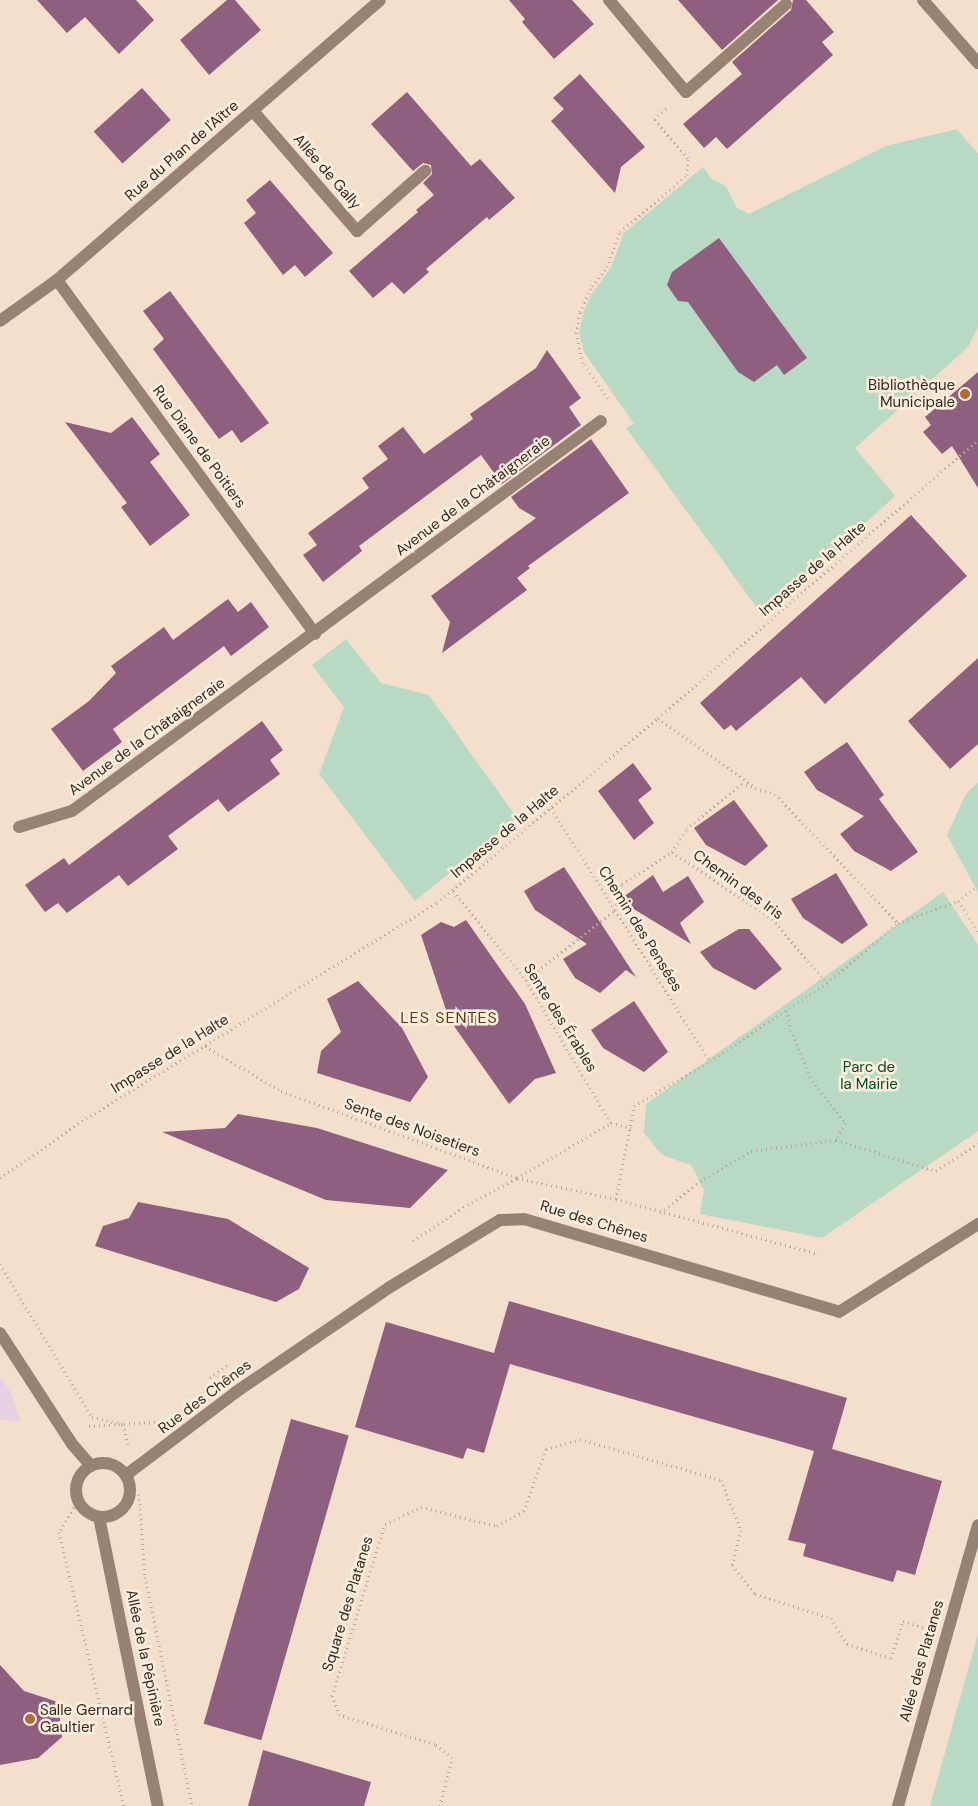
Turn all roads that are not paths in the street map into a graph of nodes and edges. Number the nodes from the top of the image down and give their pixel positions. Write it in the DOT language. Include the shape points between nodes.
graph roads {
  1 [pos="380,0"];
  2 [pos="609,0"];
  3 [pos="923,0"];
  4 [pos="786,4"];
  5 [pos="978,63"];
  6 [pos="253,110"];
  7 [pos="425,171"];
  8 [pos="57,280"];
  9 [pos="0,321"];
  10 [pos="601,421"];
  11 [pos="315,634"];
  12 [pos="19,827"];
  13 [pos="978,1224"];
  14 [pos="0,1333"];
  15 [pos="91,1466"];
  16 [pos="126,1475"];
  17 [pos="98,1517"];
  18 [pos="978,1525"];
  19 [pos="158,1806"];
  20 [pos="898,1806"];
  1 -- 6 [label="street, Rue du Plan de l'Aître"];
  2 -- 4 [label="street" via="686,92"];
  3 -- 5 [label="street"];
  6 -- 7 [label="street, Allée de Gally" via="357,231"];
  6 -- 8 [label="street, Rue du Plan de l'Aître"];
  8 -- 9 [label="street, Rue du Plan de l'Aître"];
  8 -- 11 [label="street, Rue Diane de Poitiers"];
  10 -- 11 [label="street, Avenue de la Châtaigneraie"];
  11 -- 12 [label="street, Avenue de la Châtaigneraie" via="72,811"];
  13 -- 16 [label="street, Rue des Chênes" via="839,1312 524,1218 500,1220 390,1286 252,1381"];
  14 -- 15 [label="street" via="72,1444"];
  15 -- 16 [label="street" via="111,1464"];
  15 -- 17 [label="street" via="81,1474 76,1487 78,1500 86,1511"];
  16 -- 17 [label="street" via="130,1493 122,1509 112,1516"];
  17 -- 19 [label="street, Allée de la Pépinière"];
  18 -- 20 [label="street, Allée des Platanes"];
}
